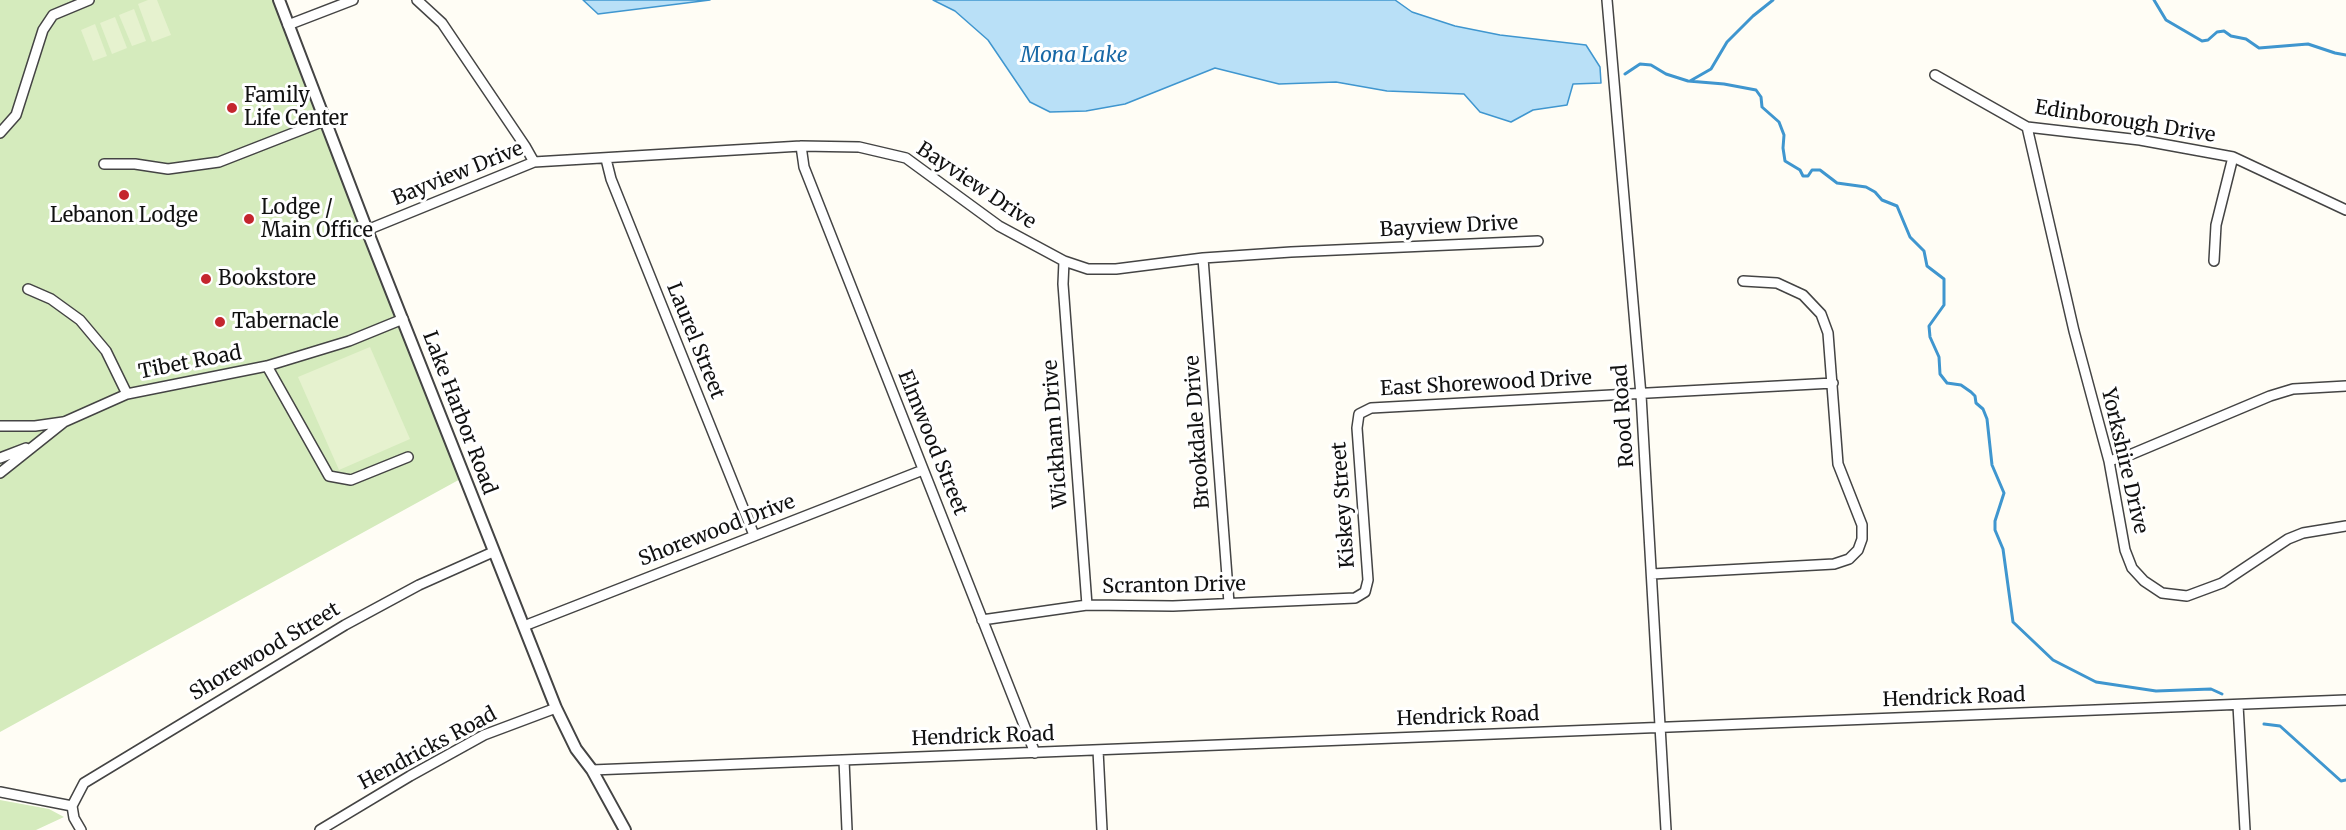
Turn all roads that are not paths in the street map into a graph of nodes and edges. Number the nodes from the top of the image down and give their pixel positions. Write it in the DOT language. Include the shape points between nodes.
graph roads {
  1 [pos="89,0"];
  2 [pos="279,0"];
  3 [pos="353,0"];
  4 [pos="417,0"];
  5 [pos="1607,0"];
  6 [pos="288,25"];
  7 [pos="1935,75"];
  8 [pos="324,122"];
  9 [pos="2027,127"];
  10 [pos="0,133"];
  11 [pos="801,146"];
  12 [pos="2233,157"];
  13 [pos="606,159"];
  14 [pos="534,162"];
  15 [pos="104,164"];
  16 [pos="2346,210"];
  17 [pos="367,230"];
  18 [pos="1538,241"];
  19 [pos="1203,258"];
  20 [pos="1064,261"];
  21 [pos="2214,261"];
  22 [pos="1743,281"];
  23 [pos="28,289"];
  24 [pos="403,319"];
  25 [pos="267,366"];
  26 [pos="1833,383"];
  27 [pos="2346,386"];
  28 [pos="127,394"];
  29 [pos="1641,395"];
  30 [pos="1359,414"];
  31 [pos="63,422"];
  32 [pos="0,426"];
  33 [pos="29,447"];
  34 [pos="408,457"];
  35 [pos="0,458"];
  36 [pos="2109,461"];
  37 [pos="922,470"];
  38 [pos="0,473"];
  39 [pos="2346,526"];
  40 [pos="754,535"];
  41 [pos="493,552"];
  42 [pos="1652,574"];
  43 [pos="1365,592"];
  44 [pos="1229,603"];
  45 [pos="1087,605"];
  46 [pos="982,620"];
  47 [pos="524,626"];
  48 [pos="2346,700"];
  49 [pos="2238,705"];
  50 [pos="556,708"];
  51 [pos="1660,728"];
  52 [pos="1098,750"];
  53 [pos="1035,753"];
  54 [pos="844,760"];
  55 [pos="592,770"];
  56 [pos="0,792"];
  57 [pos="72,806"];
  58 [pos="81,830"];
  59 [pos="320,830"];
  60 [pos="625,830"];
  61 [pos="848,830"];
  62 [pos="1102,830"];
  63 [pos="1666,830"];
  64 [pos="2245,830"];
  1 -- 10 [label="street" via="53,15 43,30 16,114"];
  2 -- 6 [label="street, Lake Harbor Road"];
  3 -- 6 [label="street"];
  4 -- 14 [label="street" via="442,23"];
  5 -- 29 [label="street, Rood Road"];
  6 -- 8 [label="street, Lake Harbor Road"];
  7 -- 9 [label="street, Edinborough Drive"];
  8 -- 15 [label="street" via="219,162 168,169"];
  8 -- 17 [label="street, Lake Harbor Road"];
  9 -- 12 [label="street, Edinborough Drive"];
  9 -- 36 [label="street, Yorkshire Drive"];
  11 -- 13 [label="street, Bayview Drive"];
  11 -- 20 [label="street, Bayview Drive" via="859,147 906,158 999,226"];
  11 -- 37 [label="street, Elmwood Street" via="804,166"];
  12 -- 16 [label="street, Edinborough Drive"];
  12 -- 21 [label="street" via="2216,225"];
  13 -- 14 [label="street, Bayview Drive"];
  13 -- 40 [label="street, Laurel Street"];
  14 -- 17 [label="street, Bayview Drive"];
  17 -- 24 [label="street, Lake Harbor Road"];
  18 -- 19 [label="street, Bayview Drive"];
  19 -- 20 [label="street, Bayview Drive" via="1116,269 1088,269"];
  19 -- 44 [label="street, Brookdale Drive"];
  20 -- 45 [label="street, Wickham Drive"];
  22 -- 26 [label="street" via="1777,284 1803,295 1821,314 1828,333"];
  23 -- 28 [label="street" via="51,299 80,320 106,351"];
  24 -- 25 [label="street, Tibet Road"];
  24 -- 41 [label="street, Lake Harbor Road"];
  25 -- 28 [label="street, Tibet Road"];
  25 -- 34 [label="street" via="329,476 351,480"];
  26 -- 29 [label="street, East Shorewood Drive"];
  26 -- 42 [label="street" via="1838,464 1863,525 1858,550 1849,559 1833,564"];
  27 -- 36 [label="street" via="2293,389 2270,396"];
  28 -- 31 [label="street, Tibet Road"];
  29 -- 30 [label="street, East Shorewood Drive" via="1371,408"];
  29 -- 42 [label="street, Rood Road"];
  30 -- 43 [label="street, Kiskey Street" via="1368,580"];
  31 -- 32 [label="street"];
  31 -- 33 [label="street, Tibet Road"];
  33 -- 35 [label="street"];
  33 -- 38 [label="street, Tibet Road"];
  36 -- 39 [label="street, Yorkshire Drive" via="2125,550 2132,568 2162,594 2187,596 2204,591 2288,539"];
  37 -- 40 [label="street, Shorewood Drive"];
  37 -- 46 [label="street, Elmwood Street"];
  40 -- 47 [label="street, Shorewood Drive"];
  41 -- 47 [label="street, Lake Harbor Road"];
  41 -- 57 [label="street, Shorewood Street" via="419,585 345,625 84,783"];
  42 -- 51 [label="street, Rood Road"];
  43 -- 44 [label="street, Scranton Drive" via="1355,598"];
  44 -- 45 [label="street, Scranton Drive"];
  45 -- 46 [label="street, Scranton Drive"];
  46 -- 53 [label="street, Elmwood Street"];
  47 -- 50 [label="street, Lake Harbor Road"];
  48 -- 49 [label="street, Hendrick Road"];
  49 -- 51 [label="street, Hendrick Road"];
  49 -- 64 [label="street"];
  50 -- 55 [label="street, Lake Harbor Road" via="576,749"];
  50 -- 59 [label="street, Hendricks Road" via="484,735"];
  51 -- 52 [label="street, Hendrick Road"];
  51 -- 63 [label="street, Rood Road"];
  52 -- 53 [label="street, Hendrick Road"];
  52 -- 62 [label="street"];
  53 -- 54 [label="street, Hendrick Road"];
  54 -- 55 [label="street, Hendrick Road"];
  54 -- 61 [label="street"];
  55 -- 60 [label="street, Lake Harbor Road"];
  56 -- 57 [label="street"];
  57 -- 58 [label="street"];
}
